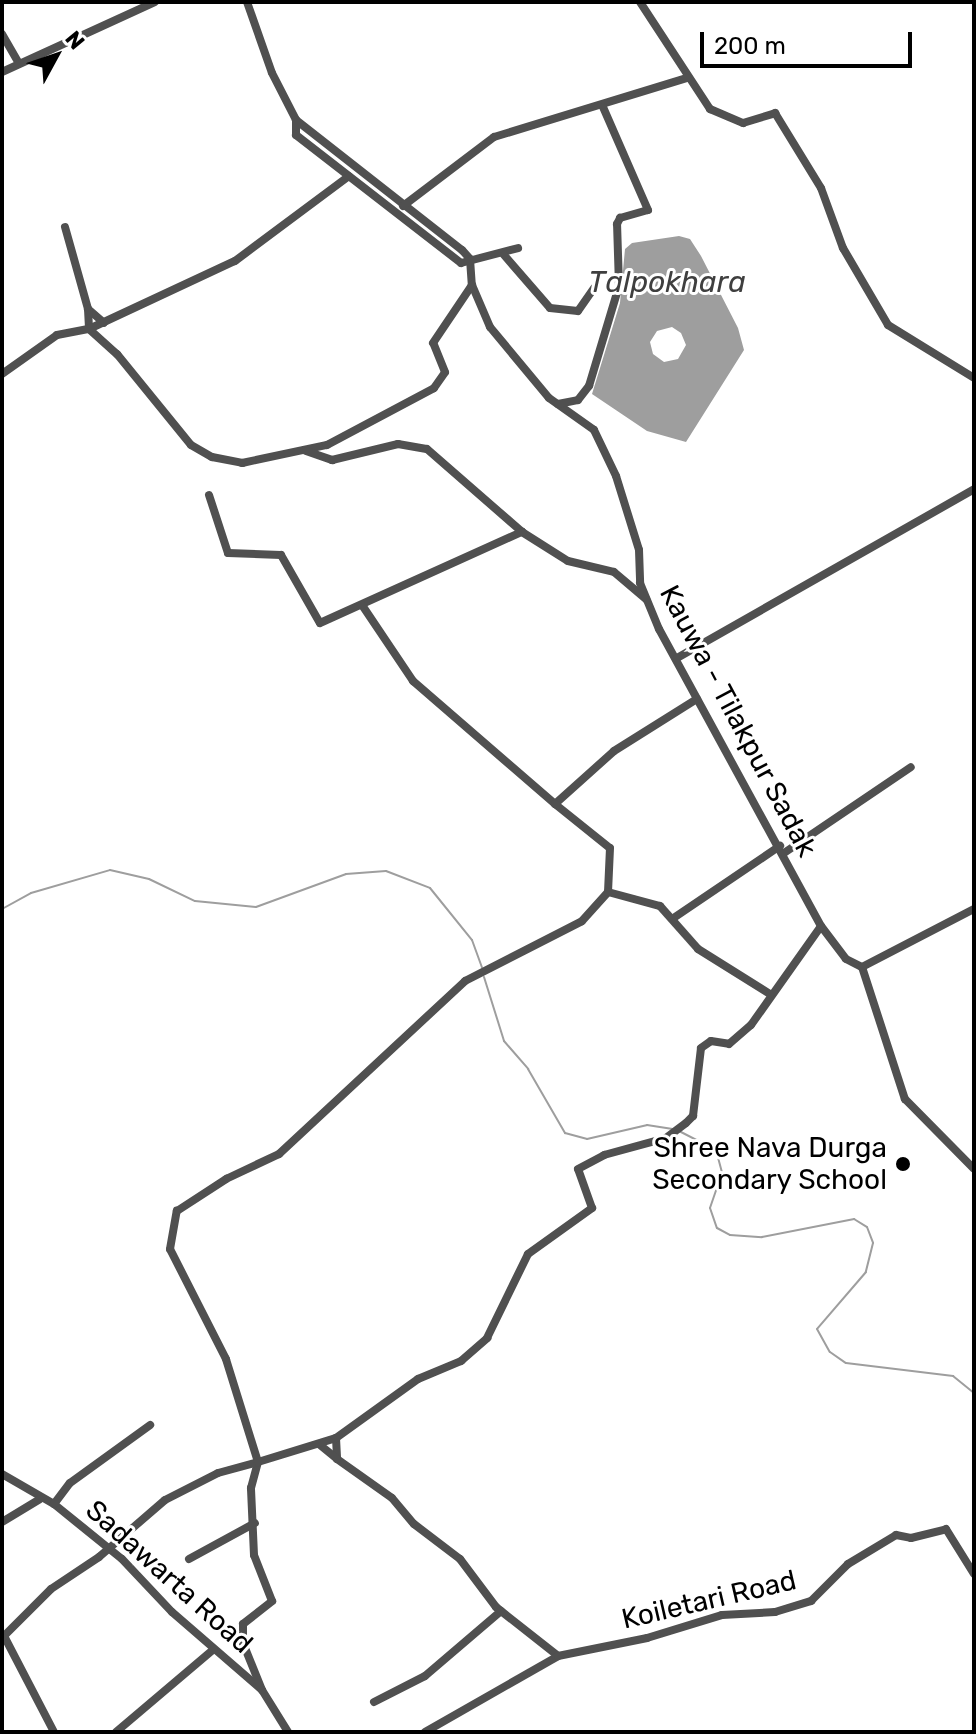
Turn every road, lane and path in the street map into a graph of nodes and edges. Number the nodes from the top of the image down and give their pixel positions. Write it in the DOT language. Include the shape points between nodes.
graph roads {
  1 [pos="155,2"];
  2 [pos="247,2"];
  3 [pos="640,2"];
  4 [pos="2,34"];
  5 [pos="19,64"];
  6 [pos="2,72"];
  7 [pos="687,78"];
  8 [pos="603,107"];
  9 [pos="296,120"];
  10 [pos="349,176"];
  11 [pos="403,206"];
  12 [pos="65,227"];
  13 [pos="518,248"];
  14 [pos="504,255"];
  15 [pos="470,259"];
  16 [pos="472,285"];
  17 [pos="594,288"];
  18 [pos="88,309"];
  19 [pos="104,323"];
  20 [pos="89,329"];
  21 [pos="2,374"];
  22 [pos="974,378"];
  23 [pos="558,404"];
  24 [pos="306,451"];
  25 [pos="974,489"];
  26 [pos="209,495"];
  27 [pos="522,532"];
  28 [pos="647,599"];
  29 [pos="362,605"];
  30 [pos="677,658"];
  31 [pos="697,699"];
  32 [pos="911,767"];
  33 [pos="555,804"];
  34 [pos="782,850"];
  35 [pos="608,892"];
  36 [pos="974,909"];
  37 [pos="675,917"];
  38 [pos="821,926"];
  39 [pos="862,967"];
  40 [pos="770,994"];
  41 [pos="974,1169"];
  42 [pos="150,1425"];
  43 [pos="336,1438"];
  44 [pos="320,1445"];
  45 [pos="337,1459"];
  46 [pos="258,1462"];
  47 [pos="2,1474"];
  48 [pos="40,1499"];
  49 [pos="54,1504"];
  50 [pos="2,1522"];
  51 [pos="255,1523"];
  52 [pos="109,1548"];
  53 [pos="189,1559"];
  54 [pos="974,1574"];
  55 [pos="501,1611"];
  56 [pos="214,1649"];
  57 [pos="558,1656"];
  58 [pos="262,1690"];
  59 [pos="374,1702"];
  60 [pos="54,1732"];
  61 [pos="116,1732"];
  62 [pos="288,1732"];
  63 [pos="425,1732"];
  1 -- 5 [label="street"];
  2 -- 9 [label="street" via="272,73"];
  3 -- 7 [label="street"];
  4 -- 5 [label="street"];
  5 -- 6 [label="street"];
  7 -- 8 [label="street"];
  7 -- 22 [label="street" via="710,109 743,123 775,113 821,188 843,248 888,325"];
  8 -- 11 [label="street" via="571,111 494,137"];
  8 -- 23 [label="street" via="648,210 620,218 617,224 619,286 589,386 578,400"];
  9 -- 10 [label="street" via="296,135"];
  9 -- 11 [label="street"];
  10 -- 15 [label="street" via="461,263"];
  10 -- 19 [label="street" via="235,261"];
  11 -- 15 [label="street"];
  12 -- 18 [label="street"];
  13 -- 14 [label="street"];
  14 -- 15 [label="street"];
  14 -- 17 [label="street" via="550,308 578,311"];
  15 -- 16 [label="street, Kauwa - Tilakpur Sadak"];
  16 -- 23 [label="street, Kauwa - Tilakpur Sadak" via="490,327"];
  16 -- 24 [label="street" via="433,343 443,381 378,419"];
  18 -- 19 [label="street"];
  18 -- 20 [label="street"];
  19 -- 20 [label="street"];
  20 -- 21 [label="street" via="57,335"];
  20 -- 24 [label="street" via="117,354 191,445 212,457 242,463"];
  23 -- 28 [label="street, Kauwa - Tilakpur Sadak" via="594,430 603,447 635,534"];
  24 -- 27 [label="street" via="332,460 398,444 427,449"];
  25 -- 30 [label="street"];
  26 -- 29 [label="street" via="228,553 281,555 314,619 328,622"];
  27 -- 28 [label="street" via="568,561 614,572"];
  27 -- 29 [label="street"];
  28 -- 30 [label="street, Kauwa - Tilakpur Sadak"];
  29 -- 33 [label="street" via="413,681"];
  30 -- 31 [label="street, Kauwa - Tilakpur Sadak"];
  31 -- 33 [label="street" via="614,751"];
  31 -- 34 [label="street, Kauwa - Tilakpur Sadak"];
  32 -- 34 [label="street"];
  33 -- 35 [label="street" via="610,848"];
  34 -- 37 [label="street"];
  34 -- 38 [label="street, Kauwa - Tilakpur Sadak"];
  35 -- 37 [label="street" via="660,906"];
  35 -- 46 [label="street" via="582,921 465,981 335,1099 306,1133 177,1211 170,1249 226,1359"];
  36 -- 39 [label="street"];
  37 -- 40 [label="street" via="698,949"];
  38 -- 39 [label="street, Kauwa - Tilakpur Sadak" via="846,959"];
  38 -- 40 [label="street"];
  39 -- 41 [label="street" via="905,1099"];
  40 -- 43 [label="street" via="751,1025 729,1044 711,1041 701,1048 693,1116 683,1126 666,1138 586,1161 579,1177 592,1208 528,1254 487,1338 461,1361 418,1379"];
  42 -- 49 [label="street" via="70,1483"];
  43 -- 44 [label="street"];
  43 -- 45 [label="street"];
  44 -- 45 [label="street"];
  44 -- 46 [label="street"];
  45 -- 55 [label="street" via="392,1498 414,1524 460,1559"];
  46 -- 51 [label="street" via="251,1488"];
  46 -- 52 [label="street" via="218,1473 165,1500"];
  47 -- 48 [label="street, Sadawarta Road"];
  48 -- 49 [label="street, Sadawarta Road"];
  48 -- 50 [label="street"];
  49 -- 52 [label="street, Sadawarta Road"];
  51 -- 53 [label="street"];
  51 -- 58 [label="street" via="254,1555 272,1601 243,1624 243,1643"];
  52 -- 56 [label="street, Sadawarta Road"];
  52 -- 60 [label="street" via="51,1589 4,1636"];
  54 -- 57 [label="street, Koiletari Road" via="946,1529 911,1538 896,1535 848,1564 811,1601 775,1612 722,1615 647,1638"];
  55 -- 57 [label="street"];
  55 -- 59 [label="street" via="425,1676"];
  56 -- 58 [label="street, Sadawarta Road"];
  56 -- 61 [label="street"];
  57 -- 63 [label="street, Koiletari Road"];
  58 -- 62 [label="street, Sadawarta Road"];
}
